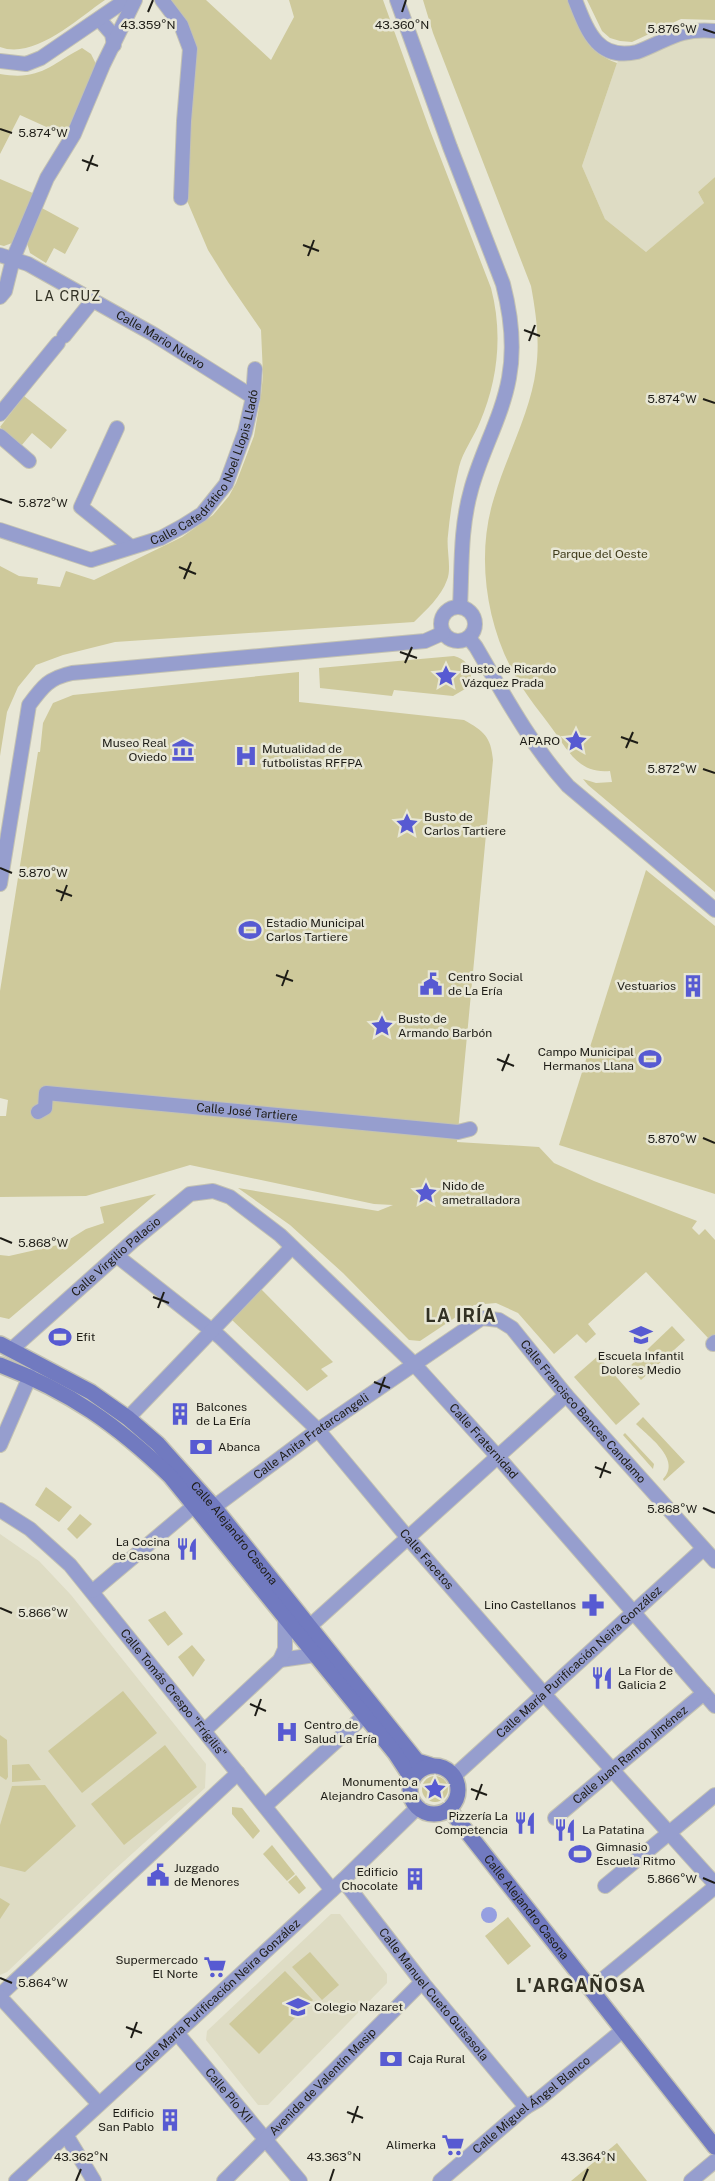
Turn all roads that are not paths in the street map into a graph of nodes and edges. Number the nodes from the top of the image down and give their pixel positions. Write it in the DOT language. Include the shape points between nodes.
graph roads {
  1 [pos="126,0"];
  2 [pos="135,0"];
  3 [pos="162,0"];
  4 [pos="397,0"];
  5 [pos="575,0"];
  6 [pos="98,19"];
  7 [pos="715,31"];
  8 [pos="114,46"];
  9 [pos="0,61"];
  10 [pos="181,198"];
  11 [pos="6,257"];
  12 [pos="0,297"];
  13 [pos="93,300"];
  14 [pos="255,369"];
  15 [pos="253,397"];
  16 [pos="0,414"];
  17 [pos="117,428"];
  18 [pos="0,436"];
  19 [pos="29,462"];
  20 [pos="0,530"];
  21 [pos="131,547"];
  22 [pos="460,607"];
  23 [pos="443,633"];
  24 [pos="469,638"];
  25 [pos="0,884"];
  26 [pos="715,910"];
  27 [pos="38,1112"];
  28 [pos="470,1130"];
  29 [pos="230,1197"];
  30 [pos="292,1247"];
  31 [pos="117,1256"];
  32 [pos="512,1328"];
  33 [pos="213,1331"];
  34 [pos="6,1347"];
  35 [pos="414,1364"];
  36 [pos="0,1365"];
  37 [pos="30,1376"];
  38 [pos="566,1395"];
  39 [pos="128,1418"];
  40 [pos="318,1430"];
  41 [pos="0,1444"];
  42 [pos="498,1457"];
  43 [pos="195,1505"];
  44 [pos="214,1507"];
  45 [pos="0,1510"];
  46 [pos="408,1538"];
  47 [pos="703,1549"];
  48 [pos="715,1562"];
  49 [pos="93,1591"];
  50 [pos="633,1613"];
  51 [pos="285,1617"];
  52 [pos="310,1626"];
  53 [pos="315,1654"];
  54 [pos="280,1660"];
  55 [pos="704,1693"];
  56 [pos="544,1694"];
  57 [pos="715,1706"];
  58 [pos="364,1716"];
  59 [pos="205,1730"];
  60 [pos="430,1765"];
  61 [pos="613,1770"];
  62 [pos="238,1772"];
  63 [pos="454,1776"];
  64 [pos="412,1779"];
  65 [pos="715,1795"];
  66 [pos="265,1806"];
  67 [pos="417,1808"];
  68 [pos="449,1810"];
  69 [pos="555,1818"];
  70 [pos="669,1833"];
  71 [pos="343,1880"];
  72 [pos="605,1886"];
  73 [pos="715,1886"];
  74 [pos="332,1890"];
  75 [pos="422,1982"];
  76 [pos="591,1989"];
  77 [pos="0,1996"];
  78 [pos="623,2030"];
  79 [pos="177,2033"];
  80 [pos="99,2104"];
  81 [pos="526,2107"];
  82 [pos="66,2135"];
  83 [pos="266,2140"];
  84 [pos="715,2148"];
  85 [pos="715,2161"];
  86 [pos="16,2181"];
  87 [pos="94,2181"];
  88 [pos="224,2181"];
  89 [pos="300,2181"];
  90 [pos="440,2181"];
  91 [pos="691,2181"];
  1 -- 6 [label="street"];
  2 -- 8 [label="street"];
  3 -- 10 [label="street" via="181,25 190,49"];
  4 -- 22 [label="street" via="446,139 503,284 511,324 509,379 476,473 465,518"];
  5 -- 7 [label="street" via="588,33 598,44 614,52 630,54 685,32"];
  6 -- 8 [label="street" via="112,34"];
  6 -- 9 [label="street" via="41,58 26,64"];
  8 -- 11 [label="street" via="74,134"];
  11 -- 12 [label="street" via="5,291"];
  11 -- 13 [label="street, Calle Mario Nuevo" via="28,264"];
  13 -- 15 [label="street, Calle Mario Nuevo"];
  13 -- 16 [label="street"];
  14 -- 15 [label="street, Calle Catedrático Noel Llopis Lladó"];
  15 -- 21 [label="street, Calle Catedrático Noel Llopis Lladó" via="236,460 226,484 215,499 202,514 183,526 161,538"];
  17 -- 21 [label="street, Calle Catedrático Noel Llopis Lladó" via="81,507"];
  18 -- 19 [label="street"];
  20 -- 21 [label="street, Calle Catedrático Noel Llopis Lladó" via="91,560"];
  22 -- 23 [label="street" via="445,614 441,624"];
  22 -- 24 [label="street" via="474,617 475,629"];
  23 -- 24 [label="street" via="453,641"];
  23 -- 25 [label="street" via="425,641 72,673 47,682 29,705"];
  24 -- 26 [label="street" via="553,770"];
  27 -- 28 [label="street, Calle José Tartiere" via="45,1108 46,1093 458,1132"];
  29 -- 30 [label="street, Calle Fraternidad"];
  29 -- 31 [label="street, Calle Virgilio Palacio" via="213,1191 190,1194"];
  30 -- 33 [label="street"];
  30 -- 35 [label="street, Calle Fraternidad"];
  31 -- 33 [label="street, Calle Facetos"];
  31 -- 34 [label="street, Calle Virgilio Palacio"];
  32 -- 35 [label="street, Calle Anita Fratarcangeli" via="499,1320 482,1318"];
  32 -- 38 [label="street, Calle Francisco Bances Candamo"];
  33 -- 39 [label="street"];
  33 -- 40 [label="street, Calle Facetos"];
  34 -- 39 [label="main road, Calle Alejandro Casona" via="91,1392"];
  35 -- 40 [label="street, Calle Anita Fratarcangeli"];
  35 -- 42 [label="street, Calle Fraternidad"];
  36 -- 37 [label="main road, Calle Alejandro Casona"];
  37 -- 41 [label="street"];
  37 -- 43 [label="main road, Calle Alejandro Casona" via="82,1404 126,1436 170,1476"];
  38 -- 42 [label="street"];
  38 -- 47 [label="street, Calle Francisco Bances Candamo"];
  39 -- 44 [label="main road, Calle Alejandro Casona" via="158,1444"];
  40 -- 44 [label="street, Calle Anita Fratarcangeli"];
  40 -- 46 [label="street, Calle Facetos"];
  42 -- 46 [label="street"];
  42 -- 50 [label="street, Calle Fraternidad"];
  43 -- 49 [label="street"];
  43 -- 51 [label="main road, Calle Alejandro Casona"];
  44 -- 52 [label="main road, Calle Alejandro Casona"];
  45 -- 49 [label="street, Calle Tomás Crespo \"Frígilis\"" via="49,1545"];
  46 -- 52 [label="street"];
  46 -- 56 [label="street, Calle Facetos"];
  47 -- 48 [label="street, Calle Francisco Bances Candamo"];
  47 -- 50 [label="street, Calle María Purificación Neira González"];
  49 -- 59 [label="street, Calle Tomás Crespo \"Frígilis\""];
  50 -- 55 [label="street, Calle Fraternidad"];
  50 -- 56 [label="street, Calle María Purificación Neira González"];
  51 -- 53 [label="main road, Calle Alejandro Casona"];
  51 -- 54 [label="street" via="285,1649"];
  52 -- 60 [label="main road, Calle Alejandro Casona" via="417,1761"];
  53 -- 54 [label="street"];
  53 -- 58 [label="main road, Calle Alejandro Casona"];
  54 -- 59 [label="street"];
  55 -- 57 [label="street, Calle Fraternidad"];
  55 -- 61 [label="street, Calle Juan Ramón Jiménez"];
  56 -- 61 [label="street, Calle Facetos"];
  56 -- 63 [label="street, Calle María Purificación Neira González"];
  58 -- 64 [label="main road, Calle Alejandro Casona"];
  58 -- 66 [label="street"];
  59 -- 62 [label="street, Calle Tomás Crespo \"Frígilis\""];
  60 -- 63 [label="main road" via="447,1768"];
  60 -- 64 [label="main road" via="418,1770"];
  61 -- 69 [label="street, Calle Juan Ramón Jiménez"];
  61 -- 70 [label="street, Calle Facetos"];
  62 -- 66 [label="street, Calle Tomás Crespo \"Frígilis\""];
  62 -- 77 [label="street"];
  63 -- 68 [label="main road" via="459,1787"];
  64 -- 67 [label="main road" via="411,1797"];
  65 -- 70 [label="street"];
  66 -- 74 [label="street, Calle Tomás Crespo \"Frígilis\""];
  67 -- 68 [label="main road" via="428,1814"];
  67 -- 71 [label="street, Calle María Purificación Neira González"];
  68 -- 76 [label="main road, Calle Alejandro Casona"];
  70 -- 72 [label="street"];
  70 -- 73 [label="street, Calle Facetos"];
  71 -- 74 [label="street, Calle María Purificación Neira González"];
  71 -- 75 [label="street, Calle Manuel Cueto Guisasola"];
  73 -- 76 [label="street"];
  74 -- 79 [label="street, Calle María Purificación Neira González"];
  75 -- 81 [label="street, Calle Manuel Cueto Guisasola"];
  75 -- 83 [label="street, Avenida de Valentín Masip"];
  76 -- 78 [label="main road, Calle Alejandro Casona"];
  77 -- 80 [label="street"];
  78 -- 81 [label="street, Calle Miguel Ángel Blanco"];
  78 -- 84 [label="main road, Calle Alejandro Casona"];
  79 -- 80 [label="street, Calle María Purificación Neira González"];
  79 -- 83 [label="street, Calle Pío XII"];
  80 -- 82 [label="street, Calle María Purificación Neira González"];
  81 -- 90 [label="street, Calle Miguel Ángel Blanco"];
  82 -- 86 [label="street, Calle María Purificación Neira González"];
  82 -- 87 [label="street"];
  83 -- 88 [label="street, Avenida de Valentín Masip"];
  83 -- 89 [label="street, Calle Pío XII"];
  85 -- 91 [label="street"];
}
